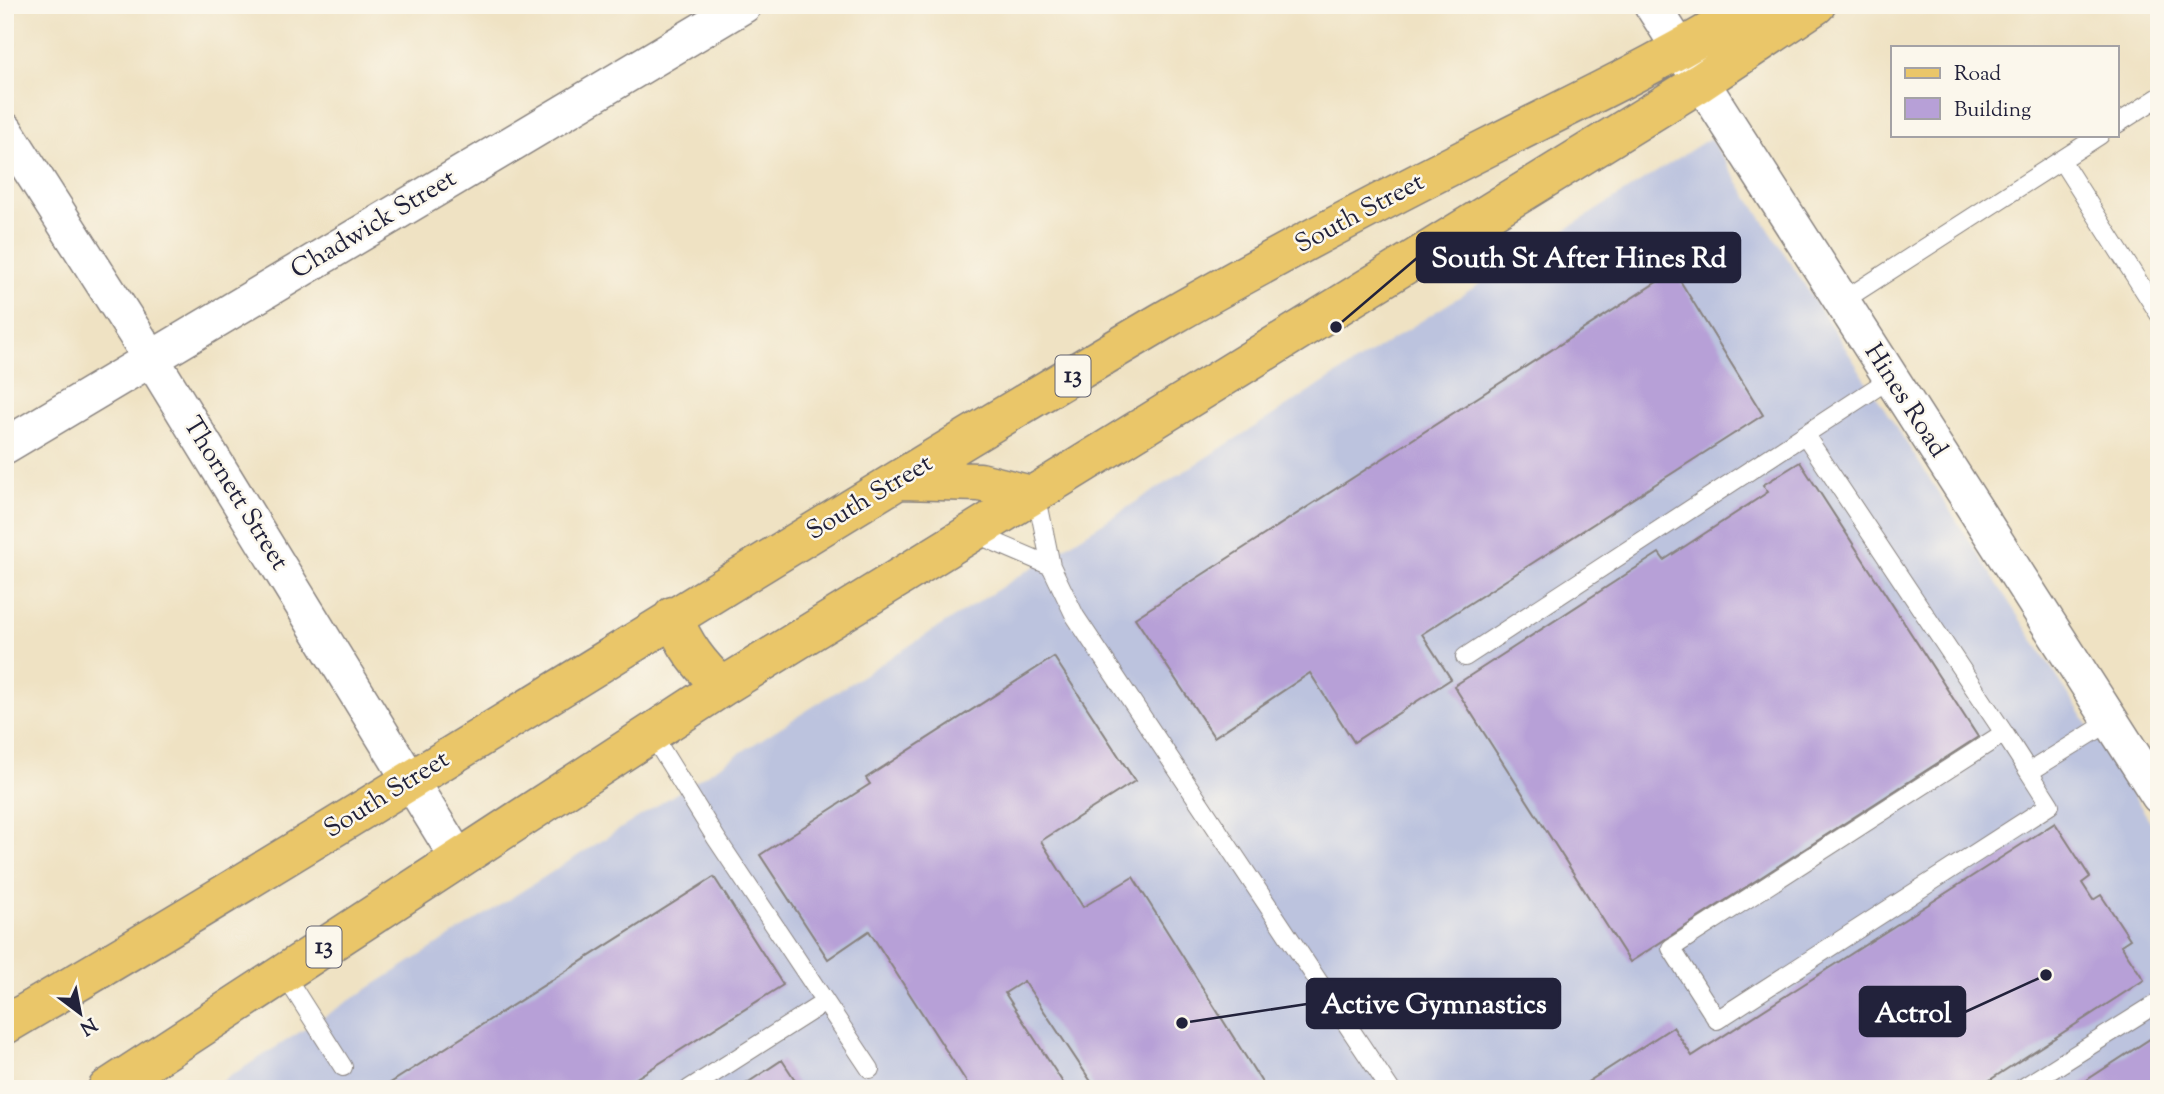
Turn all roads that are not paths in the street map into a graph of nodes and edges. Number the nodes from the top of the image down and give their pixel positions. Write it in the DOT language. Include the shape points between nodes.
graph roads {
  1 [pos="744,5"];
  2 [pos="1652,5"];
  3 [pos="1753,5"];
  4 [pos="1816,5"];
  5 [pos="1680,50"];
  6 [pos="1701,82"];
  7 [pos="2159,97"];
  8 [pos="2118,123"];
  9 [pos="5,130"];
  10 [pos="2098,136"];
  11 [pos="2061,160"];
  12 [pos="1841,302"];
  13 [pos="2159,314"];
  14 [pos="151,358"];
  15 [pos="1891,378"];
  16 [pos="1805,435"];
  17 [pos="5,446"];
  18 [pos="900,480"];
  19 [pos="1031,495"];
  20 [pos="972,532"];
  21 [pos="1051,566"];
  22 [pos="673,616"];
  23 [pos="1465,657"];
  24 [pos="722,687"];
  25 [pos="2111,721"];
  26 [pos="650,733"];
  27 [pos="2004,733"];
  28 [pos="2029,772"];
  29 [pos="412,780"];
  30 [pos="2159,796"];
  31 [pos="459,860"];
  32 [pos="284,974"];
  33 [pos="825,1002"];
  34 [pos="2159,1002"];
  35 [pos="5,1025"];
  36 [pos="343,1067"];
  37 [pos="870,1069"];
  38 [pos="107,1089"];
  39 [pos="689,1089"];
  40 [pos="1390,1089"];
  41 [pos="2021,1089"];
  1 -- 14 [label="street, Chadwick Street"];
  2 -- 5 [label="street, Hines Road"];
  3 -- 5 [label="main road, South Street / 13"];
  4 -- 6 [label="main road, 13"];
  5 -- 6 [label="street, Hines Road"];
  5 -- 18 [label="main road, South Street / 13" via="1357,213 1165,321"];
  6 -- 12 [label="street, Hines Road"];
  6 -- 19 [label="main road, 13"];
  7 -- 8 [label="lane"];
  9 -- 14 [label="street, Thornett Street"];
  10 -- 11 [label="lane"];
  11 -- 12 [label="lane"];
  11 -- 13 [label="lane"];
  12 -- 15 [label="street, Hines Road"];
  14 -- 17 [label="street, Chadwick Street"];
  14 -- 29 [label="street, Thornett Street"];
  15 -- 16 [label="lane"];
  15 -- 25 [label="street, Hines Road"];
  16 -- 23 [label="lane"];
  16 -- 27 [label="lane"];
  18 -- 19 [label="main road" via="980,482"];
  18 -- 22 [label="main road, South Street / 13"];
  19 -- 20 [label="main road, 13"];
  19 -- 21 [label="lane" via="1040,512"];
  20 -- 21 [label="lane"];
  20 -- 24 [label="main road, 13"];
  21 -- 40 [label="lane" via="1075,616"];
  22 -- 24 [label="main road" via="694,659"];
  22 -- 29 [label="main road, South Street / 13"];
  24 -- 26 [label="main road, 13"];
  25 -- 28 [label="lane"];
  25 -- 30 [label="street, Hines Road"];
  26 -- 31 [label="main road, 13"];
  26 -- 33 [label="lane"];
  27 -- 28 [label="lane"];
  27 -- 28 [label="lane" via="1671,948 1717,1020 2050,805"];
  29 -- 31 [label="street, Thornett Street"];
  29 -- 35 [label="main road, South Street / 13"];
  31 -- 32 [label="main road, 13"];
  32 -- 36 [label="lane"];
  32 -- 38 [label="main road, 13"];
  33 -- 37 [label="lane"];
  33 -- 39 [label="lane"];
  34 -- 41 [label="lane"];
}
